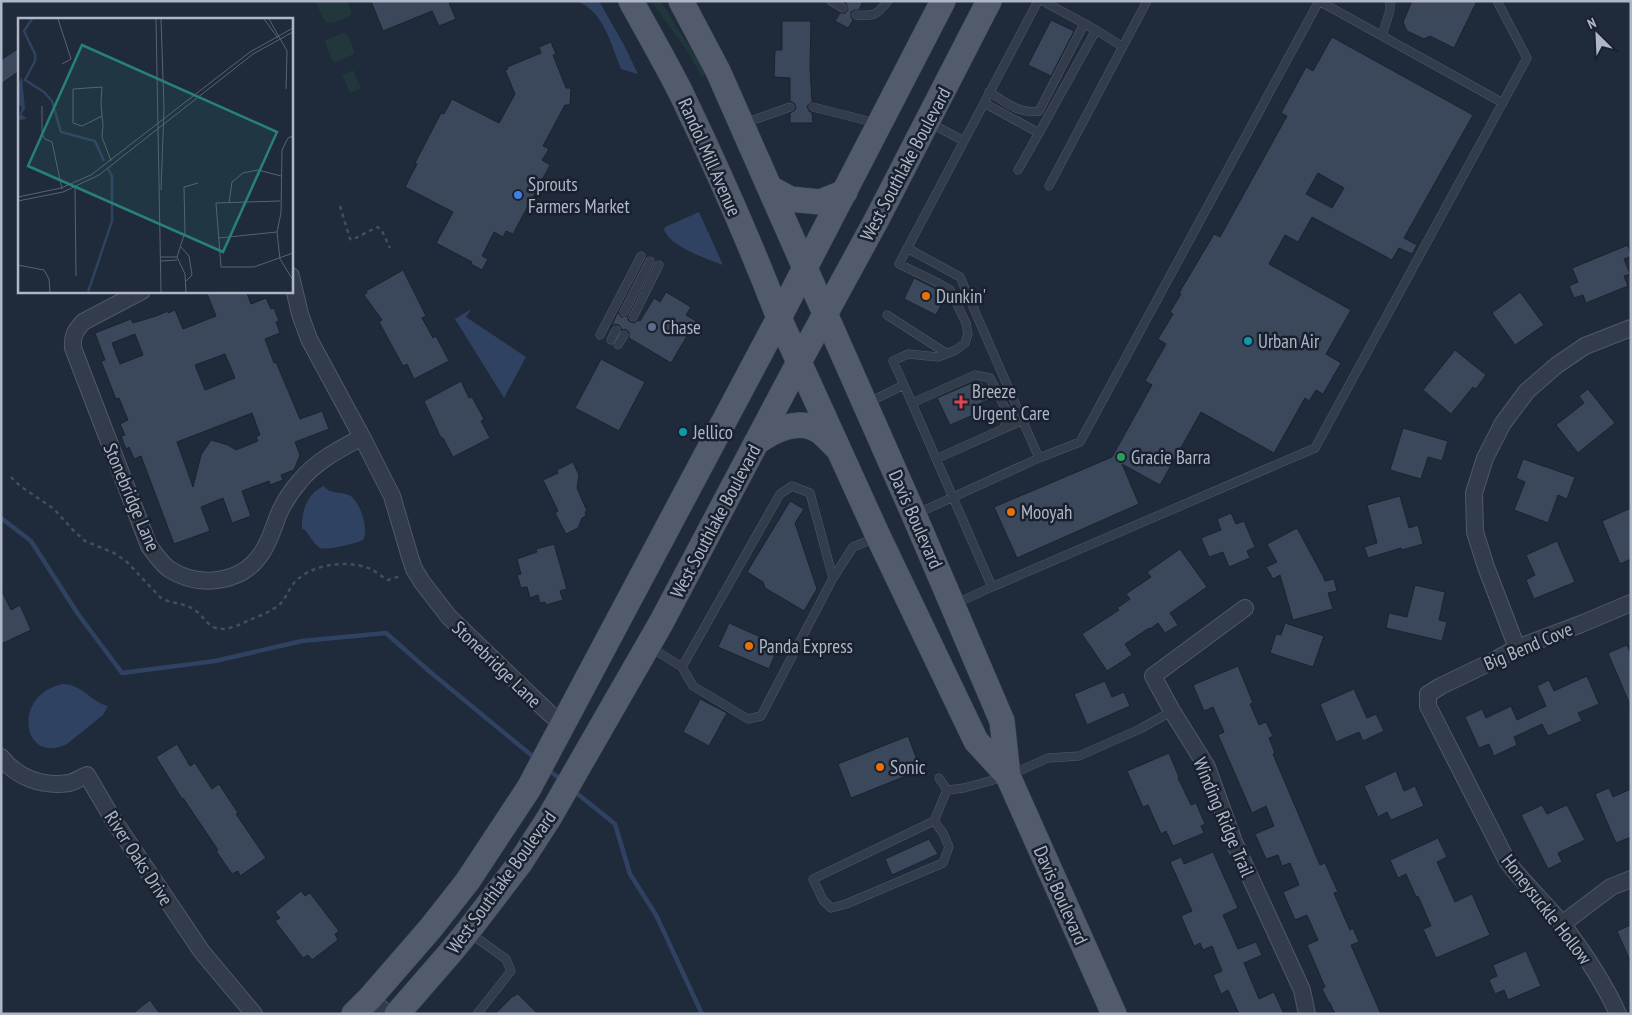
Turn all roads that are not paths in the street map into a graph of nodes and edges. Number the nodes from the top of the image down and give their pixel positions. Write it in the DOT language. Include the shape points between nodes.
graph roads {
  1 [pos="632,1"];
  2 [pos="681,1"];
  3 [pos="831,1"];
  4 [pos="888,1"];
  5 [pos="943,1"];
  6 [pos="988,1"];
  7 [pos="1038,1"];
  8 [pos="1043,1"];
  9 [pos="1147,1"];
  10 [pos="1319,1"];
  11 [pos="1390,1"];
  12 [pos="1497,1"];
  13 [pos="843,8"];
  14 [pos="856,15"];
  15 [pos="1084,24"];
  16 [pos="1096,30"];
  17 [pos="1382,36"];
  18 [pos="1123,47"];
  19 [pos="990,92"];
  20 [pos="984,103"];
  21 [pos="1503,103"];
  22 [pos="790,107"];
  23 [pos="813,107"];
  24 [pos="928,122"];
  25 [pos="880,124"];
  26 [pos="741,125"];
  27 [pos="1040,132"];
  28 [pos="964,141"];
  29 [pos="1018,170"];
  30 [pos="1048,186"];
  31 [pos="770,188"];
  32 [pos="845,192"];
  33 [pos="907,248"];
  34 [pos="641,256"];
  35 [pos="650,261"];
  36 [pos="659,265"];
  37 [pos="804,268"];
  38 [pos="292,280"];
  39 [pos="140,292"];
  40 [pos="624,312"];
  41 [pos="887,315"];
  42 [pos="825,316"];
  43 [pos="633,317"];
  44 [pos="779,318"];
  45 [pos="1631,328"];
  46 [pos="616,330"];
  47 [pos="624,334"];
  48 [pos="600,335"];
  49 [pos="611,340"];
  50 [pos="618,344"];
  51 [pos="946,354"];
  52 [pos="799,362"];
  53 [pos="904,385"];
  54 [pos="912,403"];
  55 [pos="864,404"];
  56 [pos="1023,420"];
  57 [pos="1003,429"];
  58 [pos="362,437"];
  59 [pos="756,443"];
  60 [pos="840,450"];
  61 [pos="1039,458"];
  62 [pos="936,459"];
  63 [pos="952,497"];
  64 [pos="914,515"];
  65 [pos="878,536"];
  66 [pos="833,578"];
  67 [pos="992,587"];
  68 [pos="1631,603"];
  69 [pos="953,604"];
  70 [pos="1245,608"];
  71 [pos="648,646"];
  72 [pos="1517,648"];
  73 [pos="682,667"];
  74 [pos="1428,694"];
  75 [pos="1172,711"];
  76 [pos="559,731"];
  77 [pos="1,757"];
  78 [pos="1008,776"];
  79 [pos="939,778"];
  80 [pos="947,790"];
  81 [pos="934,820"];
  82 [pos="1631,879"];
  83 [pos="1562,924"];
  84 [pos="468,931"];
  85 [pos="370,1009"];
  86 [pos="254,1014"];
  87 [pos="397,1014"];
  88 [pos="477,1014"];
  89 [pos="1114,1014"];
  90 [pos="1307,1014"];
  91 [pos="1618,1014"];
  1 -- 44 [label="main road, Randol Mill Avenue" via="681,95"];
  2 -- 26 [label="main road"];
  3 -- 13 [label="lane"];
  4 -- 14 [label="lane" via="876,14"];
  5 -- 25 [label="main road, West Southlake Boulevard"];
  6 -- 24 [label="main road, West Southlake Boulevard"];
  7 -- 19 [label="lane"];
  8 -- 15 [label="lane"];
  9 -- 18 [label="lane"];
  10 -- 17 [label="lane"];
  10 -- 61 [label="lane" via="1080,442"];
  11 -- 17 [label="lane"];
  12 -- 21 [label="lane" via="1527,58"];
  15 -- 16 [label="lane"];
  15 -- 19 [label="lane" via="1039,110 1030,113 1018,109"];
  16 -- 18 [label="lane"];
  16 -- 27 [label="lane"];
  17 -- 21 [label="lane"];
  18 -- 30 [label="lane"];
  19 -- 20 [label="lane"];
  20 -- 27 [label="lane"];
  20 -- 28 [label="lane"];
  21 -- 67 [label="lane" via="1315,448"];
  22 -- 26 [label="lane"];
  23 -- 25 [label="lane"];
  24 -- 28 [label="lane"];
  24 -- 42 [label="main road, West Southlake Boulevard"];
  25 -- 32 [label="main road, West Southlake Boulevard"];
  26 -- 31 [label="main road"];
  27 -- 29 [label="lane"];
  28 -- 33 [label="lane"];
  31 -- 32 [label="main road" via="790,199 820,202"];
  31 -- 37 [label="main road"];
  32 -- 37 [label="main road, West Southlake Boulevard"];
  33 -- 51 [label="lane" via="899,264 950,290 966,323 968,334 965,343"];
  33 -- 56 [label="lane" via="960,276"];
  34 -- 48 [label="lane"];
  35 -- 40 [label="lane"];
  36 -- 43 [label="lane"];
  37 -- 42 [label="main road, Davis Boulevard"];
  37 -- 44 [label="main road, West Southlake Boulevard"];
  38 -- 58 [label="street, Stonebridge Lane" via="309,339"];
  39 -- 58 [label="street, Stonebridge Lane" via="83,322 72,337 73,348 149,546 169,569 192,578 214,581 250,567 270,540 281,509 302,479 337,450"];
  41 -- 51 [label="lane"];
  42 -- 52 [label="main road, West Southlake Boulevard"];
  42 -- 55 [label="main road, Davis Boulevard"];
  44 -- 52 [label="main road, Davis Boulevard"];
  44 -- 76 [label="main road, West Southlake Boulevard"];
  45 -- 72 [label="street" via="1585,346 1527,391 1503,423 1485,458 1474,494 1475,532"];
  46 -- 49 [label="lane"];
  47 -- 50 [label="lane"];
  51 -- 53 [label="lane" via="938,357 908,354 893,361"];
  52 -- 59 [label="main road, West Southlake Boulevard"];
  52 -- 60 [label="main road, Davis Boulevard"];
  53 -- 54 [label="lane"];
  53 -- 55 [label="lane"];
  54 -- 57 [label="lane" via="975,375 990,378 1008,418"];
  54 -- 62 [label="lane"];
  55 -- 64 [label="main road, Davis Boulevard"];
  56 -- 57 [label="lane"];
  56 -- 61 [label="lane"];
  57 -- 62 [label="lane"];
  58 -- 76 [label="street, Stonebridge Lane" via="394,502 414,569 429,593"];
  59 -- 60 [label="main road" via="785,427 802,425 818,430"];
  59 -- 71 [label="main road, West Southlake Boulevard"];
  60 -- 65 [label="main road, Davis Boulevard"];
  61 -- 63 [label="lane"];
  62 -- 63 [label="lane"];
  63 -- 64 [label="lane"];
  63 -- 67 [label="lane"];
  64 -- 69 [label="main road, Davis Boulevard"];
  65 -- 66 [label="lane" via="853,547"];
  65 -- 78 [label="main road, Davis Boulevard" via="976,741"];
  66 -- 73 [label="lane" via="761,716 748,719 693,686"];
  66 -- 73 [label="lane" via="810,493 792,486 780,494"];
  67 -- 69 [label="lane"];
  68 -- 72 [label="street, Big Bend Cove"];
  69 -- 78 [label="main road, Davis Boulevard" via="1002,721"];
  70 -- 75 [label="street, Winding Ridge Trail" via="1152,676"];
  71 -- 73 [label="lane"];
  71 -- 84 [label="main road, West Southlake Boulevard" via="549,818 520,863"];
  72 -- 74 [label="street, Big Bend Cove"];
  74 -- 83 [label="street, Honeysuckle Hollow" via="1428,706 1507,861"];
  75 -- 78 [label="lane" via="1079,756 1048,758"];
  75 -- 90 [label="street, Winding Ridge Trail" via="1207,767 1234,842 1302,990"];
  76 -- 85 [label="main road, West Southlake Boulevard" via="529,788 467,882"];
  77 -- 86 [label="street, River Oaks Drive" via="17,773 30,780 70,783 87,775 114,822 202,952"];
  78 -- 80 [label="lane"];
  78 -- 89 [label="main road, Davis Boulevard"];
  79 -- 80 [label="lane"];
  80 -- 81 [label="lane"];
  81 -- 81 [label="lane" via="949,847 943,863 846,904 831,908 823,900 813,879"];
  82 -- 83 [label="street" via="1611,888"];
  83 -- 91 [label="street, Honeysuckle Hollow" via="1606,987"];
  84 -- 87 [label="main road, West Southlake Boulevard"];
  84 -- 88 [label="lane" via="506,959 511,971"];
}
